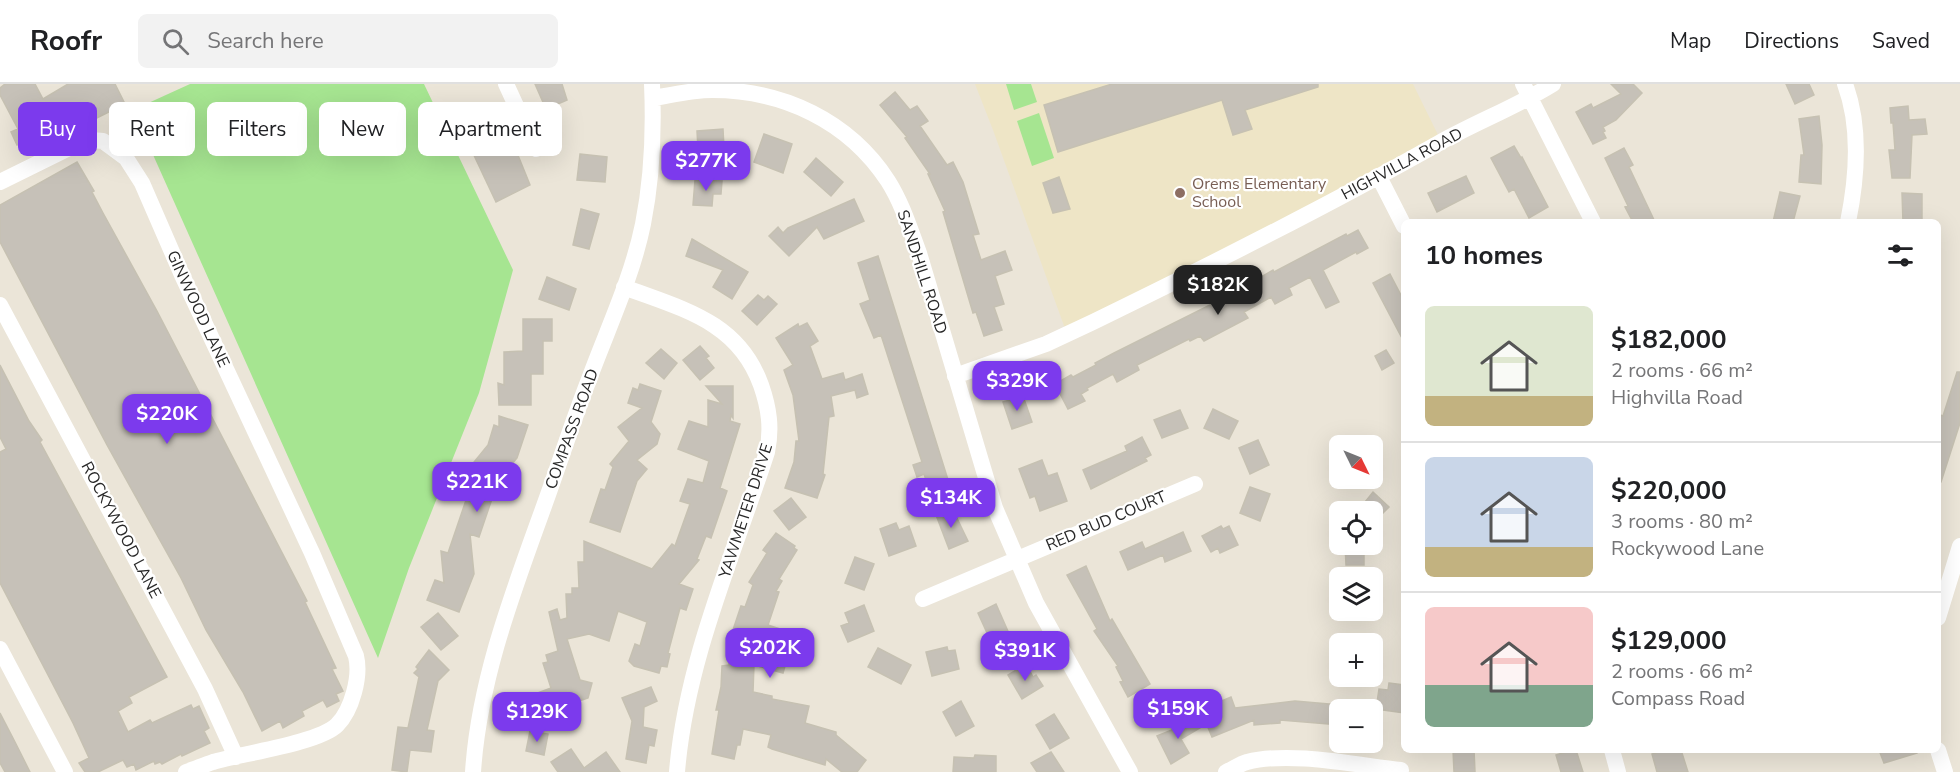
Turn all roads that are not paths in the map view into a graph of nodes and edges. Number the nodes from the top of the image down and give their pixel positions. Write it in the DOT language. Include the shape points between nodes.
graph roads {
  1 [pos="506,84"];
  2 [pos="1553,84"];
  3 [pos="1845,84"];
  4 [pos="652,91"];
  5 [pos="1527,91"];
  6 [pos="514,102"];
  7 [pos="1379,177"];
  8 [pos="0,182"];
  9 [pos="1591,219"];
  10 [pos="1849,219"];
  11 [pos="1401,220"];
  12 [pos="624,287"];
  13 [pos="0,305"];
  14 [pos="955,376"];
  15 [pos="1195,484"];
  16 [pos="1960,546"];
  17 [pos="1017,558"];
  18 [pos="923,599"];
  19 [pos="1941,608"];
  20 [pos="0,649"];
  21 [pos="1613,753"];
  22 [pos="1939,753"];
  23 [pos="236,757"];
  24 [pos="1401,770"];
  25 [pos="65,772"];
  26 [pos="186,772"];
  27 [pos="473,772"];
  28 [pos="677,772"];
  29 [pos="1130,772"];
  30 [pos="1226,772"];
  31 [pos="1618,772"];
  32 [pos="1945,772"];
  1 -- 6 [label="street"];
  2 -- 5 [label="street, HIGHVILLA ROAD"];
  3 -- 10 [label="street" via="1855,147"];
  4 -- 12 [label="street, COMPASS ROAD" via="643,225"];
  4 -- 14 [label="street, SANDHILL ROAD" via="744,92 781,100 833,125 868,154 905,215"];
  5 -- 7 [label="street, HIGHVILLA ROAD"];
  5 -- 9 [label="street"];
  7 -- 11 [label="street"];
  7 -- 14 [label="street, HIGHVILLA ROAD" via="1094,322 1046,344"];
  8 -- 23 [label="street, GINWOOD LANE" via="92,140 103,141 126,158 142,183 356,656 359,672 354,692 336,726 313,737"];
  12 -- 27 [label="street, COMPASS ROAD" via="518,575 484,699"];
  12 -- 28 [label="street, YAWMETER DRIVE" via="709,322 729,336 755,368 769,410 771,433 767,452 714,604 689,695"];
  13 -- 23 [label="street, ROCKYWOOD LANE" via="199,678"];
  14 -- 17 [label="street, SANDHILL ROAD" via="994,508"];
  15 -- 17 [label="street, RED BUD COURT"];
  16 -- 19 [label="street"];
  17 -- 18 [label="street, RED BUD COURT"];
  17 -- 29 [label="street, SANDHILL ROAD" via="1036,603"];
  20 -- 25 [label="street"];
  21 -- 31 [label="street"];
  22 -- 32 [label="street"];
  23 -- 26 [label="street"];
  24 -- 30 [label="street" via="1263,759"];
}
